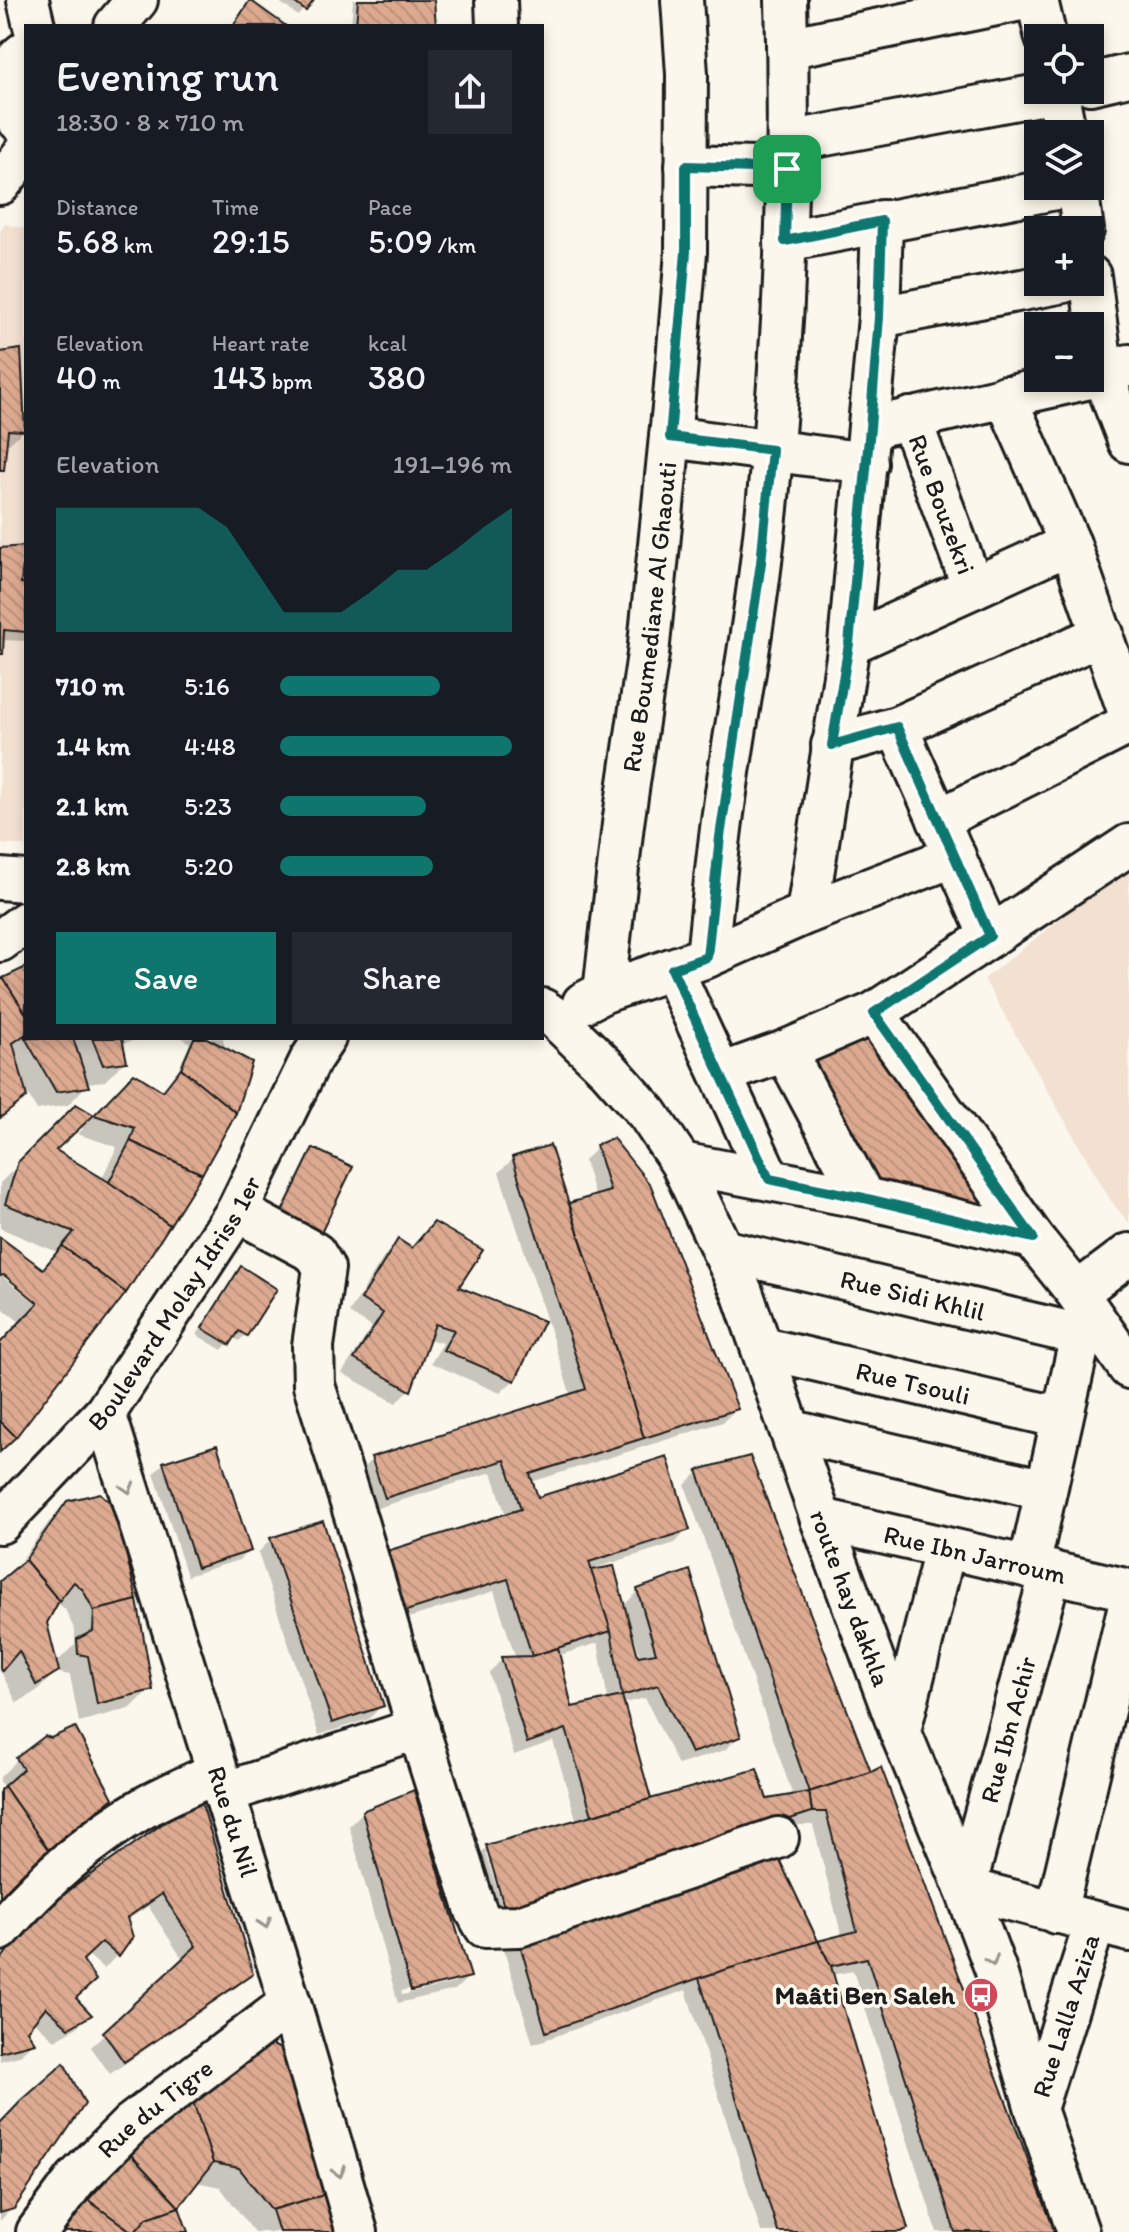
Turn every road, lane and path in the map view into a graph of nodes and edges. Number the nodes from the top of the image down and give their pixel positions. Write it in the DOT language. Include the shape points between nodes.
graph roads {
  1 [pos="28,0"];
  2 [pos="137,0"];
  3 [pos="496,0"];
  4 [pos="682,0"];
  5 [pos="786,0"];
  6 [pos="1021,0"];
  7 [pos="1037,0"];
  8 [pos="34,24"];
  9 [pos="117,24"];
  10 [pos="497,24"];
  11 [pos="1043,24"];
  12 [pos="787,48"];
  13 [pos="24,52"];
  14 [pos="1129,75"];
  15 [pos="1104,81"];
  16 [pos="1,85"];
  17 [pos="1024,99"];
  18 [pos="24,126"];
  19 [pos="24,154"];
  20 [pos="788,155"];
  21 [pos="686,166"];
  22 [pos="0,184"];
  23 [pos="1024,195"];
  24 [pos="882,221"];
  25 [pos="785,241"];
  26 [pos="1024,290"];
  27 [pos="1095,296"];
  28 [pos="879,317"];
  29 [pos="1116,370"];
  30 [pos="1005,396"];
  31 [pos="910,418"];
  32 [pos="670,437"];
  33 [pos="1129,442"];
  34 [pos="868,445"];
  35 [pos="772,450"];
  36 [pos="1070,544"];
  37 [pos="973,588"];
  38 [pos="1103,634"];
  39 [pos="849,644"];
  40 [pos="1129,713"];
  41 [pos="1129,724"];
  42 [pos="897,727"];
  43 [pos="832,745"];
  44 [pos="938,820"];
  45 [pos="1129,845"];
  46 [pos="955,856"];
  47 [pos="0,879"];
  48 [pos="24,881"];
  49 [pos="807,913"];
  50 [pos="24,923"];
  51 [pos="990,936"];
  52 [pos="0,941"];
  53 [pos="690,963"];
  54 [pos="604,992"];
  55 [pos="549,1013"];
  56 [pos="874,1013"];
  57 [pos="318,1045"];
  58 [pos="785,1051"];
  59 [pos="721,1074"];
  60 [pos="681,1163"];
  61 [pos="769,1179"];
  62 [pos="864,1198"];
  63 [pos="237,1211"];
  64 [pos="1033,1238"];
  65 [pos="722,1250"];
  66 [pos="1129,1254"];
  67 [pos="1077,1293"];
  68 [pos="1093,1335"];
  69 [pos="763,1348"];
  70 [pos="1129,1368"];
  71 [pos="105,1413"];
  72 [pos="1062,1418"];
  73 [pos="792,1431"];
  74 [pos="1046,1490"];
  75 [pos="821,1519"];
  76 [pos="0,1523"];
  77 [pos="945,1549"];
  78 [pos="1040,1569"];
  79 [pos="1129,1590"];
  80 [pos="1129,1605"];
  81 [pos="419,1728"];
  82 [pos="900,1731"];
  83 [pos="220,1783"];
  84 [pos="778,1838"];
  85 [pos="965,1888"];
  86 [pos="1056,1913"];
  87 [pos="1112,1927"];
  88 [pos="0,1930"];
  89 [pos="290,2003"];
  90 [pos="1036,2109"];
  91 [pos="37,2232"];
  92 [pos="357,2232"];
  93 [pos="1078,2232"];
  1 -- 8 [label="street"];
  2 -- 9 [label="street"];
  3 -- 10 [label="street"];
  4 -- 21 [label="street, Rue Boumediane Al Ghaouti"];
  5 -- 12 [label="street"];
  6 -- 12 [label="street"];
  7 -- 11 [label="street"];
  12 -- 20 [label="street"];
  13 -- 16 [label="street" via="9,65"];
  14 -- 15 [label="street"];
  16 -- 18 [label="street" via="8,111"];
  17 -- 20 [label="street"];
  19 -- 22 [label="street"];
  20 -- 21 [label="street"];
  20 -- 25 [label="street"];
  21 -- 32 [label="street, Rue Boumediane Al Ghaouti" via="686,252"];
  23 -- 24 [label="street"];
  24 -- 25 [label="street"];
  24 -- 28 [label="street"];
  25 -- 35 [label="street"];
  26 -- 28 [label="street"];
  27 -- 29 [label="street"];
  28 -- 34 [label="street"];
  29 -- 30 [label="street"];
  29 -- 33 [label="street"];
  30 -- 31 [label="street"];
  30 -- 36 [label="street"];
  31 -- 34 [label="street"];
  31 -- 37 [label="street, Rue Bouzekri"];
  32 -- 35 [label="street"];
  32 -- 54 [label="street, Rue Boumediane Al Ghaouti"];
  34 -- 35 [label="street"];
  34 -- 39 [label="street"];
  35 -- 53 [label="street" via="761,563 720,837"];
  36 -- 37 [label="street"];
  36 -- 38 [label="street"];
  37 -- 39 [label="street"];
  38 -- 40 [label="street"];
  38 -- 42 [label="street"];
  39 -- 43 [label="street"];
  41 -- 44 [label="street"];
  42 -- 43 [label="street"];
  42 -- 44 [label="street"];
  43 -- 49 [label="street"];
  44 -- 46 [label="street"];
  45 -- 51 [label="street"];
  46 -- 49 [label="street"];
  46 -- 51 [label="street"];
  47 -- 48 [label="street"];
  49 -- 53 [label="street"];
  50 -- 52 [label="street"];
  51 -- 56 [label="street"];
  53 -- 54 [label="street"];
  53 -- 59 [label="street"];
  54 -- 55 [label="street"];
  55 -- 60 [label="street, route hay dakhla" via="648,1114"];
  56 -- 58 [label="street"];
  56 -- 64 [label="street"];
  57 -- 63 [label="street, Boulevard Molay Idriss 1er"];
  58 -- 59 [label="street"];
  58 -- 62 [label="street"];
  59 -- 61 [label="street"];
  60 -- 61 [label="street"];
  60 -- 65 [label="street, route hay dakhla"];
  61 -- 62 [label="street"];
  62 -- 64 [label="street"];
  63 -- 71 [label="street, Boulevard Molay Idriss 1er"];
  63 -- 81 [label="street" via="315,1253 324,1268 313,1346 314,1385"];
  64 -- 67 [label="street"];
  65 -- 68 [label="street, Rue Sidi Khlil"];
  65 -- 69 [label="street, route hay dakhla"];
  66 -- 67 [label="street"];
  67 -- 68 [label="street"];
  68 -- 70 [label="street"];
  68 -- 72 [label="street, Rue Ibn Achir"];
  69 -- 72 [label="street, Rue Tsouli"];
  69 -- 73 [label="street, route hay dakhla"];
  71 -- 76 [label="street, Boulevard Molay Idriss 1er"];
  71 -- 83 [label="street, Rue du Nil, one-way"];
  72 -- 74 [label="street, Rue Ibn Achir"];
  73 -- 74 [label="street"];
  73 -- 75 [label="street, route hay dakhla"];
  74 -- 78 [label="street, Rue Ibn Achir"];
  75 -- 77 [label="street, Rue Ibn Jarroum"];
  75 -- 82 [label="street, route hay dakhla"];
  77 -- 78 [label="street, Rue Ibn Jarroum"];
  77 -- 82 [label="street"];
  78 -- 79 [label="street, Rue Ibn Jarroum"];
  78 -- 85 [label="street, Rue Ibn Achir"];
  80 -- 86 [label="street"];
  81 -- 83 [label="street"];
  81 -- 84 [label="street" via="485,1927 519,1926"];
  82 -- 85 [label="street, route hay dakhla"];
  83 -- 88 [label="street" via="145,1807 87,1846"];
  83 -- 89 [label="street, Rue du Nil, one-way"];
  85 -- 86 [label="street"];
  85 -- 90 [label="street, route hay dakhla, one-way" via="995,1968"];
  86 -- 87 [label="street"];
  87 -- 90 [label="street, Rue Lalla Aziza"];
  89 -- 91 [label="street, Rue du Tigre" via="131,2124 76,2179"];
  89 -- 92 [label="street, Rue du Nil, one-way"];
  90 -- 93 [label="street, route hay dakhla"];
}
